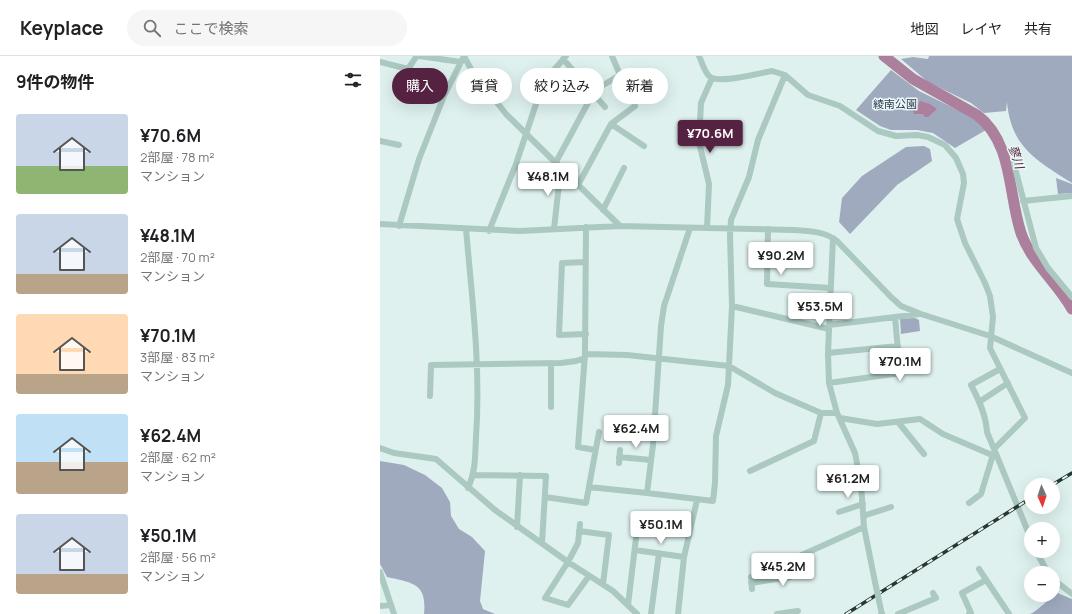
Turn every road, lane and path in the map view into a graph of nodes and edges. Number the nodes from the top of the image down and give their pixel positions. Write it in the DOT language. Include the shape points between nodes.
graph roads {
  1 [pos="419,56"];
  2 [pos="612,56"];
  3 [pos="699,56"];
  4 [pos="564,57"];
  5 [pos="463,58"];
  6 [pos="380,62"];
  7 [pos="573,68"];
  8 [pos="785,75"];
  9 [pos="712,78"];
  10 [pos="604,85"];
  11 [pos="588,104"];
  12 [pos="602,104"];
  13 [pos="635,106"];
  14 [pos="605,107"];
  15 [pos="611,124"];
  16 [pos="526,134"];
  17 [pos="380,141"];
  18 [pos="399,145"];
  19 [pos="644,146"];
  20 [pos="558,164"];
  21 [pos="1014,164"];
  22 [pos="624,168"];
  23 [pos="578,184"];
  24 [pos="1072,196"];
  25 [pos="1023,201"];
  26 [pos="603,210"];
  27 [pos="380,224"];
  28 [pos="399,226"];
  29 [pos="620,226"];
  30 [pos="586,227"];
  31 [pos="690,228"];
  32 [pos="706,228"];
  33 [pos="730,228"];
  34 [pos="466,229"];
  35 [pos="554,229"];
  36 [pos="768,229"];
  37 [pos="489,231"];
  38 [pos="833,238"];
  39 [pos="586,262"];
  40 [pos="831,288"];
  41 [pos="1072,297"];
  42 [pos="732,306"];
  43 [pos="921,314"];
  44 [pos="895,317"];
  45 [pos="829,327"];
  46 [pos="586,334"];
  47 [pos="990,336"];
  48 [pos="898,346"];
  49 [pos="828,353"];
  50 [pos="585,356"];
  51 [pos="658,358"];
  52 [pos="477,363"];
  53 [pos="550,363"];
  54 [pos="729,366"];
  55 [pos="1000,369"];
  56 [pos="1072,374"];
  57 [pos="829,383"];
  58 [pos="1008,383"];
  59 [pos="430,396"];
  60 [pos="979,402"];
  61 [pos="551,406"];
  62 [pos="821,413"];
  63 [pos="838,415"];
  64 [pos="898,422"];
  65 [pos="599,432"];
  66 [pos="380,448"];
  67 [pos="995,448"];
  68 [pos="595,450"];
  69 [pos="924,454"];
  70 [pos="992,455"];
  71 [pos="619,457"];
  72 [pos="651,460"];
  73 [pos="750,471"];
  74 [pos="474,475"];
  75 [pos="520,475"];
  76 [pos="589,487"];
  77 [pos="468,488"];
  78 [pos="647,494"];
  79 [pos="545,497"];
  80 [pos="697,500"];
  81 [pos="969,502"];
  82 [pos="863,504"];
  83 [pos="891,507"];
  84 [pos="839,512"];
  85 [pos="863,516"];
  86 [pos="1024,522"];
  87 [pos="580,524"];
  88 [pos="517,527"];
  89 [pos="864,527"];
  90 [pos="579,531"];
  91 [pos="636,538"];
  92 [pos="542,543"];
  93 [pos="635,550"];
  94 [pos="659,554"];
  95 [pos="684,557"];
  96 [pos="568,562"];
  97 [pos="979,569"];
  98 [pos="380,572"];
  99 [pos="589,576"];
  100 [pos="986,580"];
  101 [pos="751,583"];
  102 [pos="603,584"];
  103 [pos="1060,585"];
  104 [pos="1072,594"];
  105 [pos="937,596"];
  106 [pos="391,605"];
  107 [pos="380,606"];
  108 [pos="628,606"];
  109 [pos="798,611"];
  110 [pos="881,613"];
  111 [pos="394,614"];
  112 [pos="637,614"];
  113 [pos="651,614"];
  114 [pos="678,614"];
  115 [pos="777,614"];
  116 [pos="898,614"];
  117 [pos="969,614"];
  118 [pos="1008,614"];
  1 -- 5 [label="street"];
  1 -- 6 [label="street" via="408,69"];
  2 -- 10 [label="street" via="620,74"];
  3 -- 9 [label="street"];
  4 -- 7 [label="street"];
  4 -- 16 [label="street" via="541,89"];
  5 -- 16 [label="street" via="487,92"];
  5 -- 28 [label="street" via="444,96 419,159"];
  8 -- 9 [label="street" via="772,71 721,80"];
  8 -- 33 [label="street" via="758,140 749,177"];
  8 -- 47 [label="street" via="808,95 840,106 878,131 896,136 928,137 945,145 956,158 964,183 957,210 958,228 990,296 993,317"];
  9 -- 32 [label="street" via="701,103 699,142 709,184"];
  11 -- 20 [label="street"];
  12 -- 14 [label="street"];
  13 -- 15 [label="street"];
  15 -- 19 [label="street"];
  15 -- 23 [label="street"];
  16 -- 20 [label="street"];
  16 -- 37 [label="street"];
  17 -- 18 [label="street"];
  20 -- 23 [label="street"];
  20 -- 35 [label="street"];
  21 -- 25 [label="street"];
  22 -- 26 [label="street"];
  23 -- 26 [label="street"];
  24 -- 25 [label="street"];
  25 -- 41 [label="street" via="1040,256"];
  26 -- 29 [label="street"];
  27 -- 28 [label="street"];
  28 -- 34 [label="street"];
  29 -- 30 [label="street"];
  29 -- 31 [label="street"];
  30 -- 35 [label="street"];
  30 -- 39 [label="street"];
  31 -- 32 [label="street"];
  31 -- 51 [label="street" via="664,306"];
  32 -- 33 [label="street"];
  33 -- 36 [label="street"];
  33 -- 42 [label="street"];
  34 -- 37 [label="street"];
  34 -- 52 [label="street"];
  35 -- 37 [label="street"];
  36 -- 38 [label="street" via="819,233"];
  36 -- 40 [label="street" via="767,284"];
  38 -- 40 [label="street"];
  38 -- 43 [label="street" via="895,302"];
  39 -- 46 [label="street"];
  39 -- 46 [label="street" via="562,263 559,334"];
  40 -- 45 [label="street"];
  42 -- 45 [label="street"];
  42 -- 54 [label="street"];
  43 -- 44 [label="street"];
  43 -- 47 [label="street"];
  44 -- 45 [label="street"];
  44 -- 48 [label="street"];
  45 -- 49 [label="street"];
  46 -- 50 [label="street"];
  47 -- 55 [label="street" via="990,348"];
  47 -- 56 [label="street"];
  48 -- 49 [label="street"];
  48 -- 57 [label="street" via="900,373"];
  49 -- 57 [label="street"];
  50 -- 51 [label="street"];
  50 -- 53 [label="street" via="576,361"];
  50 -- 68 [label="street" via="578,447"];
  51 -- 54 [label="street"];
  51 -- 72 [label="street"];
  52 -- 53 [label="street"];
  52 -- 59 [label="street" via="431,365"];
  52 -- 74 [label="street" via="478,410"];
  53 -- 61 [label="street"];
  54 -- 62 [label="street" via="766,389"];
  54 -- 80 [label="street" via="728,385 716,436 713,501"];
  55 -- 58 [label="street"];
  55 -- 60 [label="street" via="971,385"];
  57 -- 63 [label="street"];
  58 -- 60 [label="street"];
  58 -- 67 [label="street" via="1025,418"];
  60 -- 67 [label="street" via="987,432"];
  62 -- 63 [label="street"];
  62 -- 73 [label="street" via="814,441"];
  63 -- 64 [label="street" via="877,424"];
  63 -- 82 [label="street" via="855,453"];
  64 -- 69 [label="street"];
  64 -- 70 [label="street" via="920,419 943,434"];
  65 -- 68 [label="street"];
  66 -- 77 [label="street" via="394,453 436,459"];
  67 -- 70 [label="street"];
  67 -- 86 [label="street"];
  68 -- 76 [label="street"];
  70 -- 81 [label="street" via="981,494"];
  71 -- 72 [label="street"];
  72 -- 78 [label="street"];
  74 -- 75 [label="street"];
  74 -- 77 [label="street"];
  75 -- 79 [label="street" via="546,476"];
  75 -- 88 [label="street"];
  76 -- 78 [label="street"];
  76 -- 79 [label="street" via="586,503"];
  77 -- 88 [label="street"];
  78 -- 80 [label="street"];
  79 -- 92 [label="street"];
  80 -- 95 [label="street"];
  82 -- 84 [label="street"];
  82 -- 85 [label="street"];
  83 -- 85 [label="street"];
  85 -- 89 [label="street"];
  87 -- 90 [label="street"];
  88 -- 92 [label="street"];
  89 -- 101 [label="street" via="787,560 790,577"];
  89 -- 110 [label="street, bridge"];
  90 -- 96 [label="street" via="578,543"];
  90 -- 102 [label="street" via="609,535"];
  91 -- 93 [label="street"];
  92 -- 96 [label="street"];
  93 -- 94 [label="street"];
  93 -- 108 [label="street"];
  94 -- 95 [label="street"];
  94 -- 113 [label="street"];
  95 -- 114 [label="street"];
  96 -- 99 [label="street"];
  96 -- 99 [label="street" via="545,598 568,605"];
  97 -- 100 [label="street"];
  98 -- 106 [label="street"];
  99 -- 102 [label="street"];
  100 -- 117 [label="street" via="962,593 971,613"];
  100 -- 118 [label="street"];
  102 -- 108 [label="street"];
  103 -- 104 [label="street"];
  105 -- 116 [label="street"];
  106 -- 107 [label="street"];
  106 -- 111 [label="street"];
  108 -- 112 [label="street"];
  109 -- 115 [label="street"];
}
